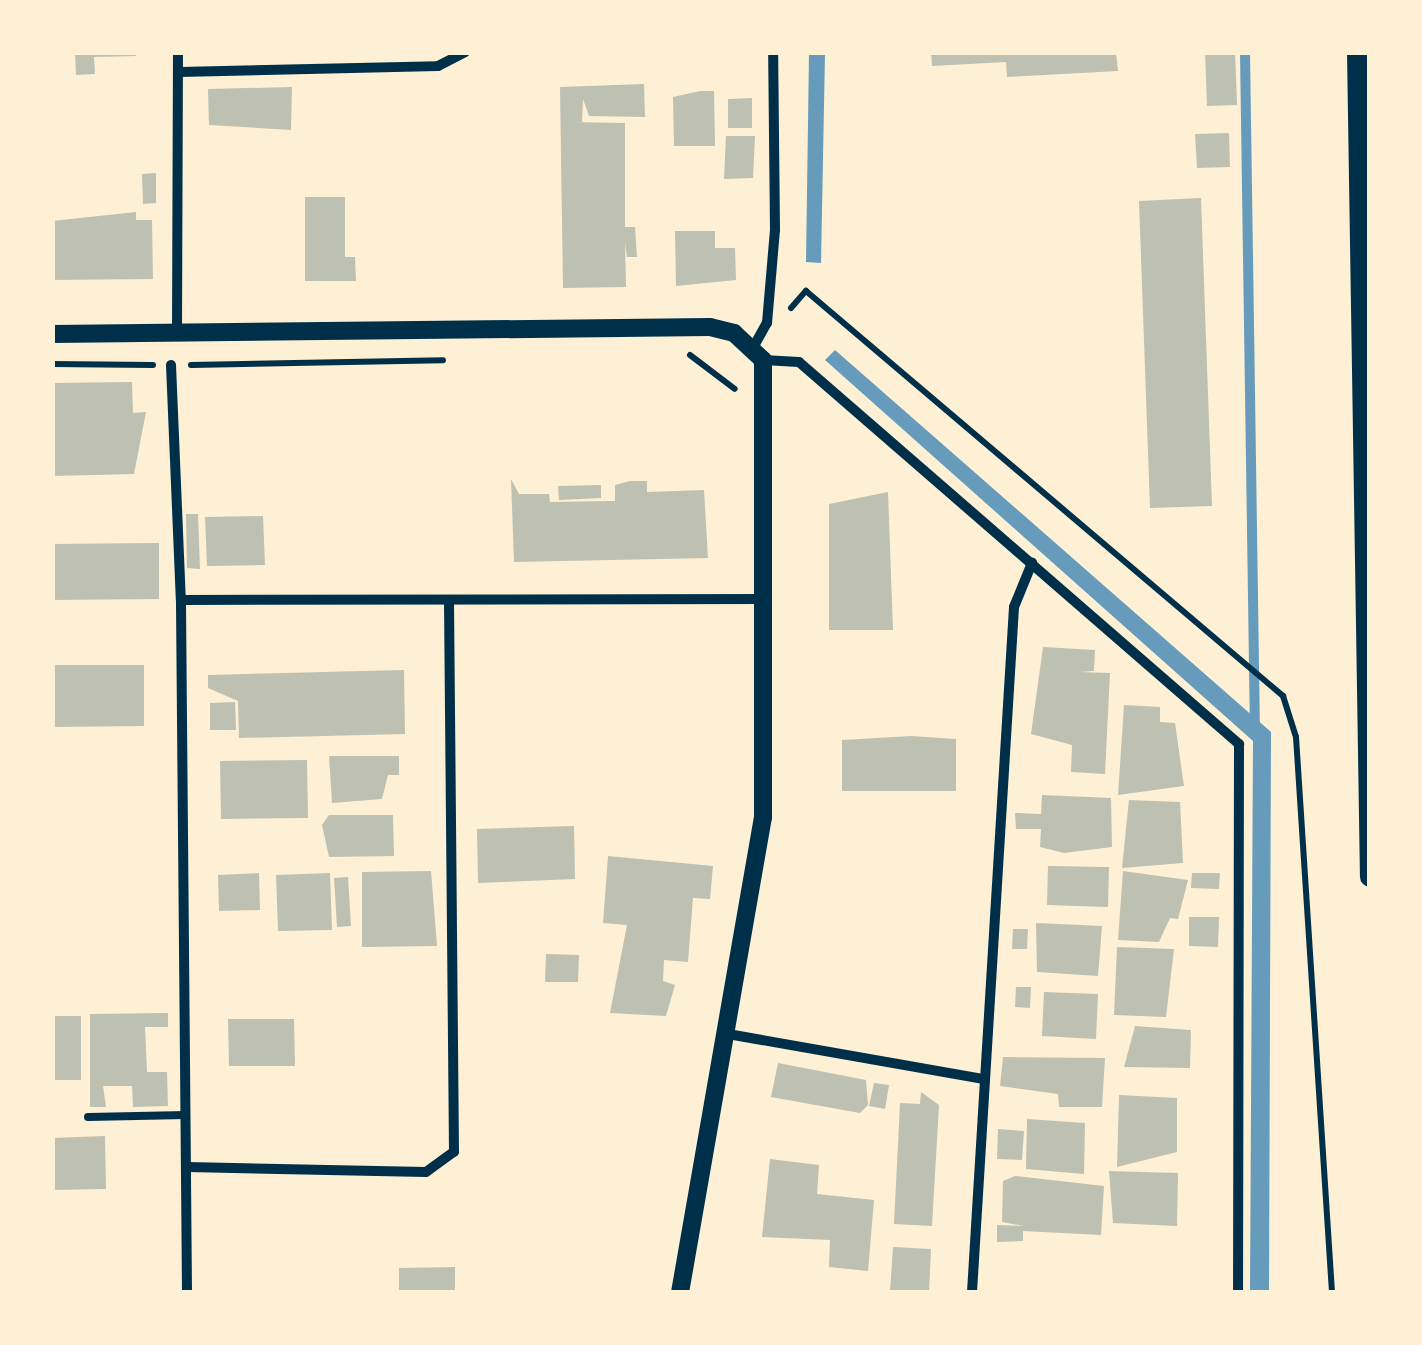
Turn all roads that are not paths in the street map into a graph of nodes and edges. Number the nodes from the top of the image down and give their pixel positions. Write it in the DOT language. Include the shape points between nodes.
graph roads {
  1 [pos="178,52"];
  2 [pos="465,52"];
  3 [pos="773,52"];
  4 [pos="1357,52"];
  5 [pos="179,72"];
  6 [pos="177,332"];
  7 [pos="52,334"];
  8 [pos="759,353"];
  9 [pos="171,366"];
  10 [pos="1032,563"];
  11 [pos="765,599"];
  12 [pos="181,600"];
  13 [pos="449,600"];
  14 [pos="1370,877"];
  15 [pos="728,1034"];
  16 [pos="984,1078"];
  17 [pos="186,1114"];
  18 [pos="88,1117"];
  19 [pos="186,1167"];
  20 [pos="187,1292"];
  21 [pos="680,1292"];
  22 [pos="972,1292"];
  23 [pos="1238,1292"];
  1 -- 5 [label="street"];
  2 -- 5 [label="street" via="438,66"];
  3 -- 8 [label="street" via="775,230"];
  4 -- 14 [label="main road"];
  5 -- 6 [label="street"];
  6 -- 7 [label="street"];
  6 -- 8 [label="street" via="710,327"];
  8 -- 10 [label="street" via="800,362"];
  8 -- 11 [label="street"];
  9 -- 12 [label="street"];
  10 -- 16 [label="street" via="1014,607"];
  10 -- 23 [label="street" via="1239,744"];
  11 -- 13 [label="street"];
  11 -- 15 [label="street" via="763,817"];
  12 -- 13 [label="street"];
  12 -- 17 [label="street"];
  13 -- 19 [label="street" via="454,1152 426,1172"];
  15 -- 16 [label="street"];
  15 -- 21 [label="street"];
  16 -- 22 [label="street"];
  17 -- 18 [label="lane"];
  17 -- 19 [label="street"];
  19 -- 20 [label="street"];
}
